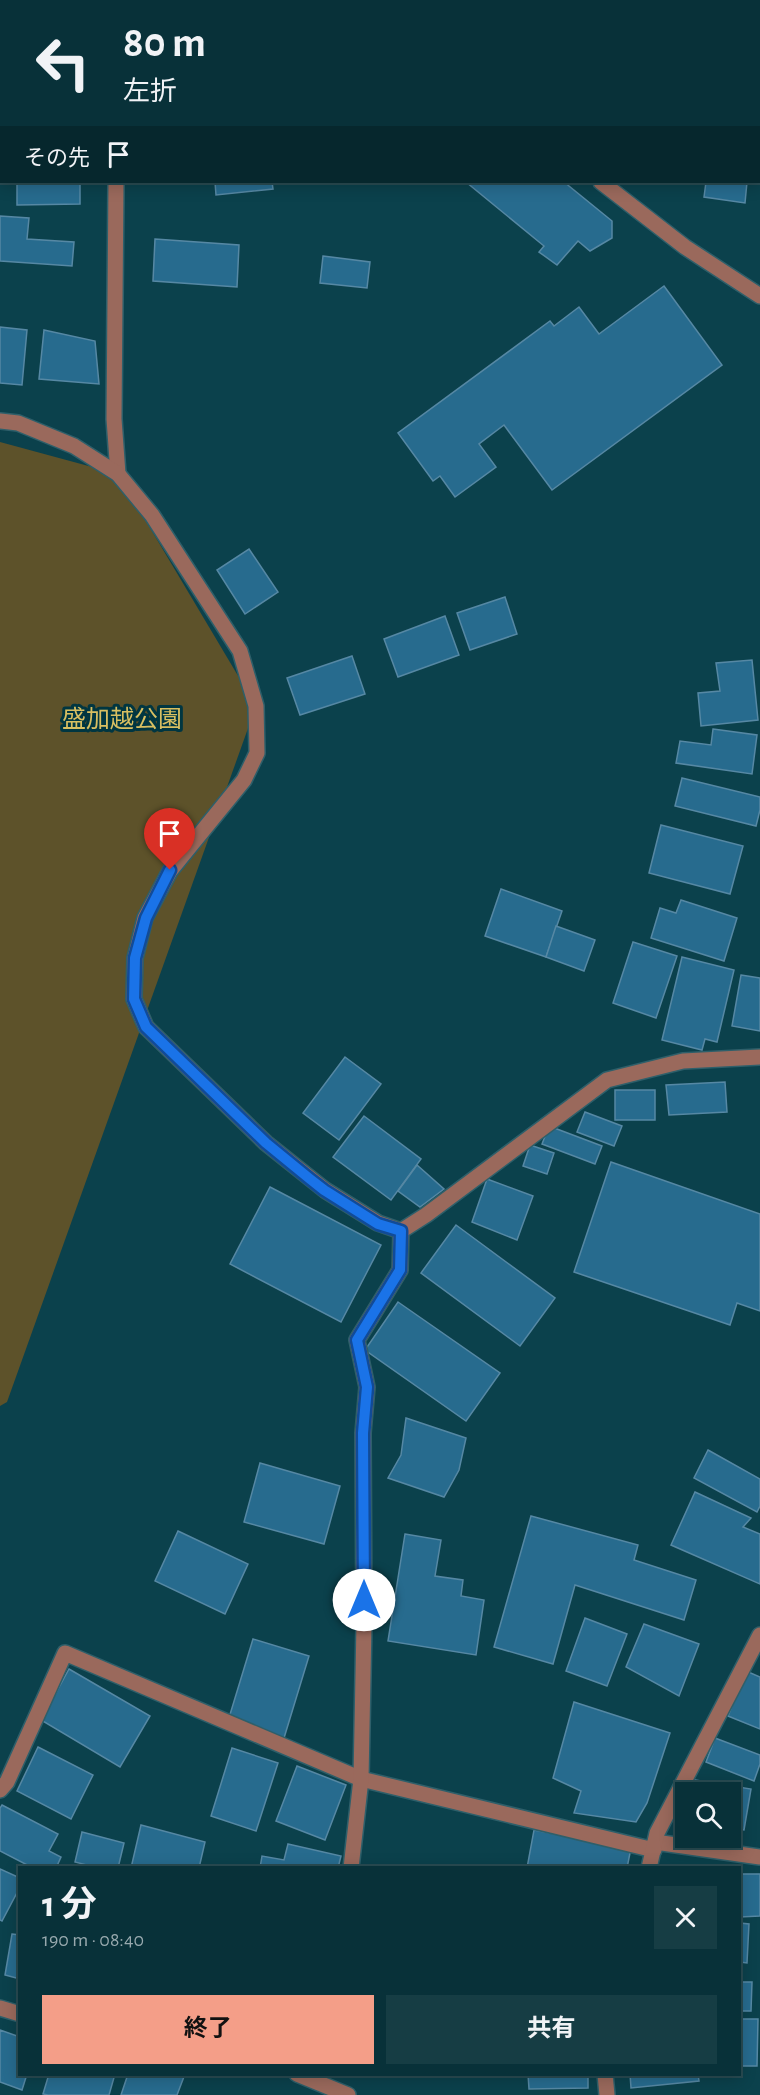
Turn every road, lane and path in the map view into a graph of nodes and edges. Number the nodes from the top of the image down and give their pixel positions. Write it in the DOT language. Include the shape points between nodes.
graph roads {
  1 [pos="116,183"];
  2 [pos="602,183"];
  3 [pos="760,296"];
  4 [pos="0,421"];
  5 [pos="118,474"];
  6 [pos="760,1057"];
  7 [pos="401,1231"];
  8 [pos="760,1635"];
  9 [pos="361,1779"];
  10 [pos="0,1790"];
  11 [pos="655,1846"];
  12 [pos="760,1857"];
  13 [pos="351,1866"];
  14 [pos="650,1866"];
  15 [pos="0,2008"];
  16 [pos="18,2013"];
  17 [pos="305,2076"];
  18 [pos="605,2076"];
  19 [pos="305,2095"];
  20 [pos="348,2095"];
  21 [pos="607,2095"];
  1 -- 5 [label="street" via="114,419"];
  2 -- 3 [label="street" via="685,247"];
  4 -- 5 [label="street" via="18,423 74,446"];
  5 -- 7 [label="street" via="152,515 240,651 256,706 256,753 244,780 170,870 146,918 135,958 134,999 146,1027 266,1143 324,1190 378,1224"];
  6 -- 7 [label="street" via="682,1061 607,1080"];
  7 -- 9 [label="street" via="400,1270 357,1340 367,1387 363,1433"];
  8 -- 11 [label="street" via="657,1833"];
  9 -- 10 [label="street" via="65,1653"];
  9 -- 11 [label="street"];
  9 -- 13 [label="street"];
  11 -- 12 [label="street"];
  11 -- 14 [label="street"];
  15 -- 16 [label="street"];
  17 -- 19 [label="street"];
  17 -- 20 [label="street"];
  18 -- 21 [label="street"];
}
